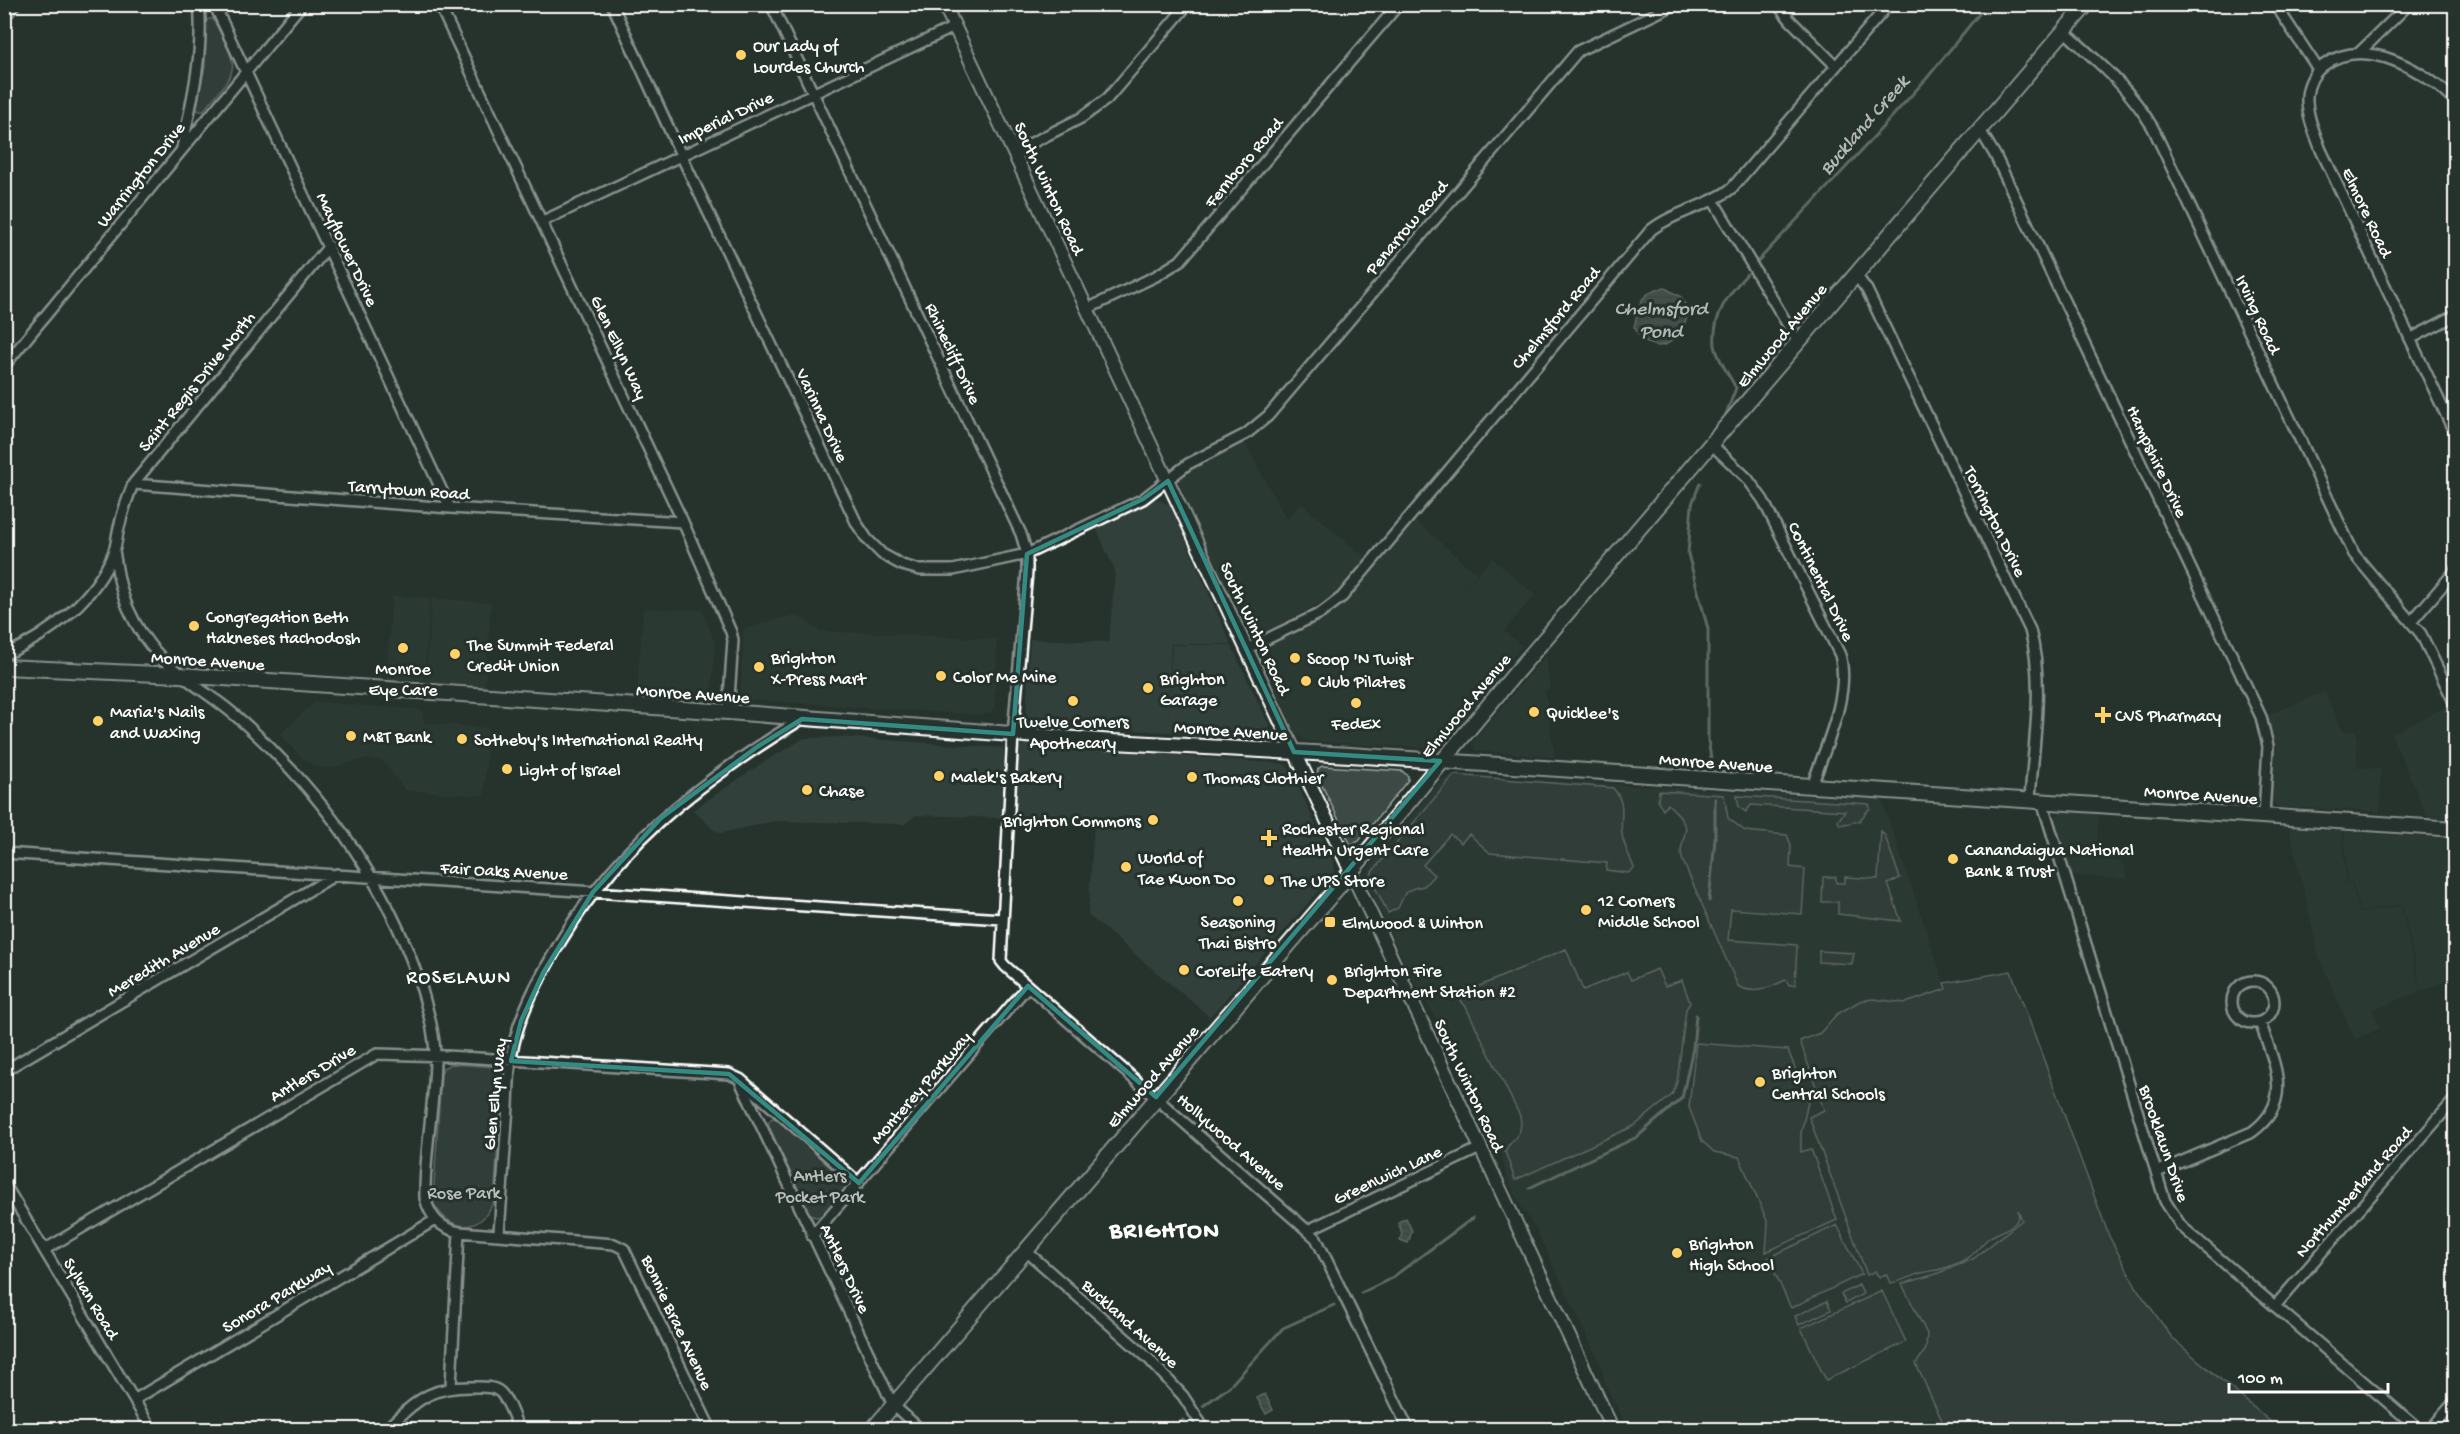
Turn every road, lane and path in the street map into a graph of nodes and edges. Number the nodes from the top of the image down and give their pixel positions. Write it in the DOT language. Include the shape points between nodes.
graph roads {
  1 [pos="15,4"];
  2 [pos="199,4"];
  3 [pos="214,4"];
  4 [pos="302,4"];
  5 [pos="439,4"];
  6 [pos="612,4"];
  7 [pos="771,4"];
  8 [pos="959,4"];
  9 [pos="1188,4"];
  10 [pos="1399,4"];
  11 [pos="1676,4"];
  12 [pos="1777,4"];
  13 [pos="1889,4"];
  14 [pos="2087,4"];
  15 [pos="2275,4"];
  16 [pos="2409,4"];
  17 [pos="946,8"];
  18 [pos="4,18"];
  19 [pos="954,27"];
  20 [pos="2064,31"];
  21 [pos="2359,53"];
  22 [pos="1836,66"];
  23 [pos="2318,69"];
  24 [pos="246,71"];
  25 [pos="813,94"];
  26 [pos="2456,102"];
  27 [pos="1980,130"];
  28 [pos="181,150"];
  29 [pos="1014,152"];
  30 [pos="681,156"];
  31 [pos="1713,200"];
  32 [pos="543,221"];
  33 [pos="329,246"];
  34 [pos="1856,275"];
  35 [pos="1087,309"];
  36 [pos="2456,315"];
  37 [pos="2410,339"];
  38 [pos="1798,342"];
  39 [pos="4,366"];
  40 [pos="2456,436"];
  41 [pos="1711,444"];
  42 [pos="1167,481"];
  43 [pos="134,484"];
  44 [pos="450,508"];
  45 [pos="683,522"];
  46 [pos="114,550"];
  47 [pos="1027,554"];
  48 [pos="2456,570"];
  49 [pos="2412,621"];
  50 [pos="1246,649"];
  51 [pos="4,655"];
  52 [pos="4,667"];
  53 [pos="179,675"];
  54 [pos="2456,706"];
  55 [pos="728,712"];
  56 [pos="802,719"];
  57 [pos="1013,734"];
  58 [pos="1294,752"];
  59 [pos="1440,761"];
  60 [pos="1812,786"];
  61 [pos="2036,801"];
  62 [pos="2264,816"];
  63 [pos="2456,829"];
  64 [pos="4,853"];
  65 [pos="1350,872"];
  66 [pos="337,874"];
  67 [pos="372,878"];
  68 [pos="593,892"];
  69 [pos="1002,919"];
  70 [pos="1028,986"];
  71 [pos="2260,1022"];
  72 [pos="435,1056"];
  73 [pos="511,1061"];
  74 [pos="4,1071"];
  75 [pos="740,1079"];
  76 [pos="1156,1097"];
  77 [pos="2456,1098"];
  78 [pos="1480,1148"];
  79 [pos="2157,1172"];
  80 [pos="4,1183"];
  81 [pos="859,1183"];
  82 [pos="435,1220"];
  83 [pos="1308,1230"];
  84 [pos="459,1232"];
  85 [pos="499,1233"];
  86 [pos="812,1236"];
  87 [pos="44,1250"];
  88 [pos="1025,1250"];
  89 [pos="2275,1306"];
  90 [pos="451,1386"];
  91 [pos="134,1400"];
  92 [pos="2456,1400"];
  93 [pos="893,1405"];
  94 [pos="152,1430"];
  95 [pos="385,1430"];
  96 [pos="519,1430"];
  97 [pos="711,1430"];
  98 [pos="872,1430"];
  99 [pos="921,1430"];
  100 [pos="1205,1430"];
  101 [pos="1409,1430"];
  102 [pos="1613,1430"];
  103 [pos="2421,1430"];
  104 [pos="2430,1430"];
  1 -- 18 [label="street"];
  2 -- 28 [label="street" via="197,79"];
  3 -- 24 [label="street, Mayflower Drive"];
  4 -- 24 [label="street, Warrington Drive"];
  5 -- 32 [label="street, Glen Ellyn Way"];
  6 -- 30 [label="street, Varinna Drive"];
  7 -- 25 [label="street, Rhinecliff Drive"];
  8 -- 17 [label="street"];
  9 -- 29 [label="street" via="1118,87 1092,111"];
  10 -- 35 [label="street, Fernboro Road" via="1180,261"];
  11 -- 42 [label="street, Penarrow Road" via="1578,51 1268,416 1246,434 1188,464"];
  12 -- 22 [label="street"];
  13 -- 22 [label="street, Chelmsford Road"];
  14 -- 20 [label="main road, Elmwood Avenue"];
  15 -- 23 [label="street"];
  16 -- 21 [label="street"];
  17 -- 19 [label="main road, South Winton Road"];
  19 -- 25 [label="street, Imperial Drive"];
  19 -- 29 [label="main road, South Winton Road"];
  20 -- 27 [label="main road, Elmwood Avenue"];
  20 -- 49 [label="street, Irving Road" via="2139,104 2354,554"];
  21 -- 23 [label="street" via="2340,56"];
  21 -- 26 [label="street" via="2409,68"];
  22 -- 31 [label="street, Chelmsford Road" via="1739,180"];
  23 -- 37 [label="street, Elmore Road" via="2307,96 2321,150"];
  24 -- 28 [label="street, Warrington Drive"];
  24 -- 33 [label="street, Mayflower Drive"];
  25 -- 30 [label="street, Imperial Drive"];
  25 -- 47 [label="street, Rhinecliff Drive"];
  27 -- 34 [label="main road, Elmwood Avenue"];
  27 -- 62 [label="street, Hampshire Drive" via="1995,154 2261,717 2268,746"];
  28 -- 39 [label="street, Warrington Drive"];
  29 -- 35 [label="main road, South Winton Road"];
  30 -- 32 [label="street, Imperial Drive"];
  30 -- 47 [label="street, Varinna Drive" via="867,538 892,560 911,568 935,571"];
  31 -- 38 [label="street"];
  31 -- 50 [label="street, Chelmsford Road" via="1651,230 1342,597 1321,613"];
  32 -- 45 [label="street, Glen Ellyn Way"];
  33 -- 43 [label="street, Saint Regis Drive North"];
  33 -- 44 [label="street, Mayflower Drive"];
  34 -- 38 [label="main road, Elmwood Avenue"];
  34 -- 61 [label="street, Torrington Drive" via="1867,290 2030,630 2038,666"];
  35 -- 42 [label="main road, South Winton Road"];
  36 -- 37 [label="street"];
  37 -- 40 [label="street, Elmore Road"];
  38 -- 41 [label="main road, Elmwood Avenue"];
  41 -- 59 [label="main road, Elmwood Avenue"];
  41 -- 60 [label="street, Continental Drive" via="1747,478 1763,500 1844,667 1842,691"];
  42 -- 47 [label="street, Varinna Drive" via="1143,499"];
  42 -- 50 [label="main road, South Winton Road"];
  43 -- 44 [label="street, Tarrytown Road"];
  43 -- 46 [label="street, Saint Regis Drive North"];
  44 -- 45 [label="street, Tarrytown Road"];
  45 -- 55 [label="street, Glen Ellyn Way" via="733,640"];
  46 -- 51 [label="street, Saint Regis Drive North" via="100,578 71,611"];
  46 -- 53 [label="street, Saint Regis Drive North" via="124,598 138,628"];
  47 -- 57 [label="street, Rhinecliff Drive"];
  48 -- 49 [label="street"];
  49 -- 54 [label="street, Irving Road"];
  50 -- 58 [label="main road, South Winton Road"];
  52 -- 53 [label="main road, Monroe Avenue"];
  53 -- 55 [label="main road, Monroe Avenue"];
  53 -- 67 [label="street, Saint Regis Drive North" via="242,721 279,756 338,826"];
  55 -- 56 [label="main road, Monroe Avenue"];
  56 -- 57 [label="main road, Monroe Avenue"];
  56 -- 68 [label="street, Glen Ellyn Way" via="683,800 640,839"];
  57 -- 58 [label="main road, Monroe Avenue"];
  57 -- 69 [label="street, Hollywood Avenue"];
  58 -- 59 [label="main road, Monroe Avenue"];
  58 -- 65 [label="main road, South Winton Road"];
  59 -- 60 [label="main road, Monroe Avenue"];
  59 -- 65 [label="main road, Elmwood Avenue"];
  60 -- 61 [label="main road, Monroe Avenue"];
  61 -- 62 [label="main road, Monroe Avenue"];
  61 -- 79 [label="street, Brooklawn Drive"];
  62 -- 63 [label="main road, Monroe Avenue"];
  64 -- 66 [label="street, Fair Oaks Avenue"];
  65 -- 76 [label="main road, Elmwood Avenue"];
  65 -- 78 [label="main road, South Winton Road"];
  66 -- 67 [label="street, Fair Oaks Avenue"];
  66 -- 74 [label="street, Meredith Avenue"];
  67 -- 68 [label="street, Fair Oaks Avenue"];
  67 -- 72 [label="street, Saint Regis Drive North" via="418,980"];
  68 -- 69 [label="street, Fair Oaks Avenue"];
  68 -- 73 [label="street, Glen Ellyn Way" via="543,973 521,1020"];
  69 -- 70 [label="street, Hollywood Avenue" via="1001,961"];
  70 -- 76 [label="street, Hollywood Avenue"];
  70 -- 81 [label="street, Monterey Parkway"];
  71 -- 71 [label="street" via="2274,1009 2274,995 2266,984 2246,981 2232,998 2234,1012 2245,1022"];
  71 -- 79 [label="street" via="2278,1076 2278,1094 2269,1115 2252,1132"];
  72 -- 73 [label="street, Antlers Drive"];
  72 -- 82 [label="street, Saint Regis Drive North" via="425,1186 428,1208"];
  72 -- 87 [label="street, Antlers Drive" via="372,1055"];
  73 -- 75 [label="street, Antlers Drive" via="729,1074"];
  73 -- 85 [label="street, Glen Ellyn Way"];
  75 -- 81 [label="street, Antlers Drive"];
  75 -- 86 [label="street, Antlers Drive"];
  76 -- 83 [label="street, Hollywood Avenue"];
  76 -- 88 [label="main road, Elmwood Avenue"];
  77 -- 89 [label="street, Northumberland Road"];
  78 -- 83 [label="street, Greenwich Lane"];
  78 -- 102 [label="main road, South Winton Road"];
  79 -- 89 [label="street, Brooklawn Drive" via="2164,1201 2181,1226"];
  80 -- 87 [label="street, Sylvan Road"];
  81 -- 86 [label="street, Monterey Parkway"];
  82 -- 84 [label="street"];
  82 -- 91 [label="street, Sonora Parkway"];
  83 -- 101 [label="street, Hollywood Avenue" via="1321,1247"];
  84 -- 85 [label="street, Bonnie Brae Avenue"];
  84 -- 90 [label="street"];
  85 -- 97 [label="street, Bonnie Brae Avenue" via="614,1244 624,1249"];
  86 -- 93 [label="street, Antlers Drive"];
  87 -- 91 [label="street, Sylvan Road"];
  88 -- 93 [label="main road, Elmwood Avenue"];
  88 -- 100 [label="street, Buckland Avenue" via="1148,1358 1183,1396"];
  89 -- 103 [label="street, Brooklawn Drive"];
  90 -- 95 [label="street" via="420,1400"];
  90 -- 96 [label="street" via="498,1390"];
  91 -- 94 [label="street, Sylvan Road"];
  92 -- 104 [label="street"];
  93 -- 98 [label="main road, Elmwood Avenue"];
  93 -- 99 [label="street, Antlers Drive"];
}
